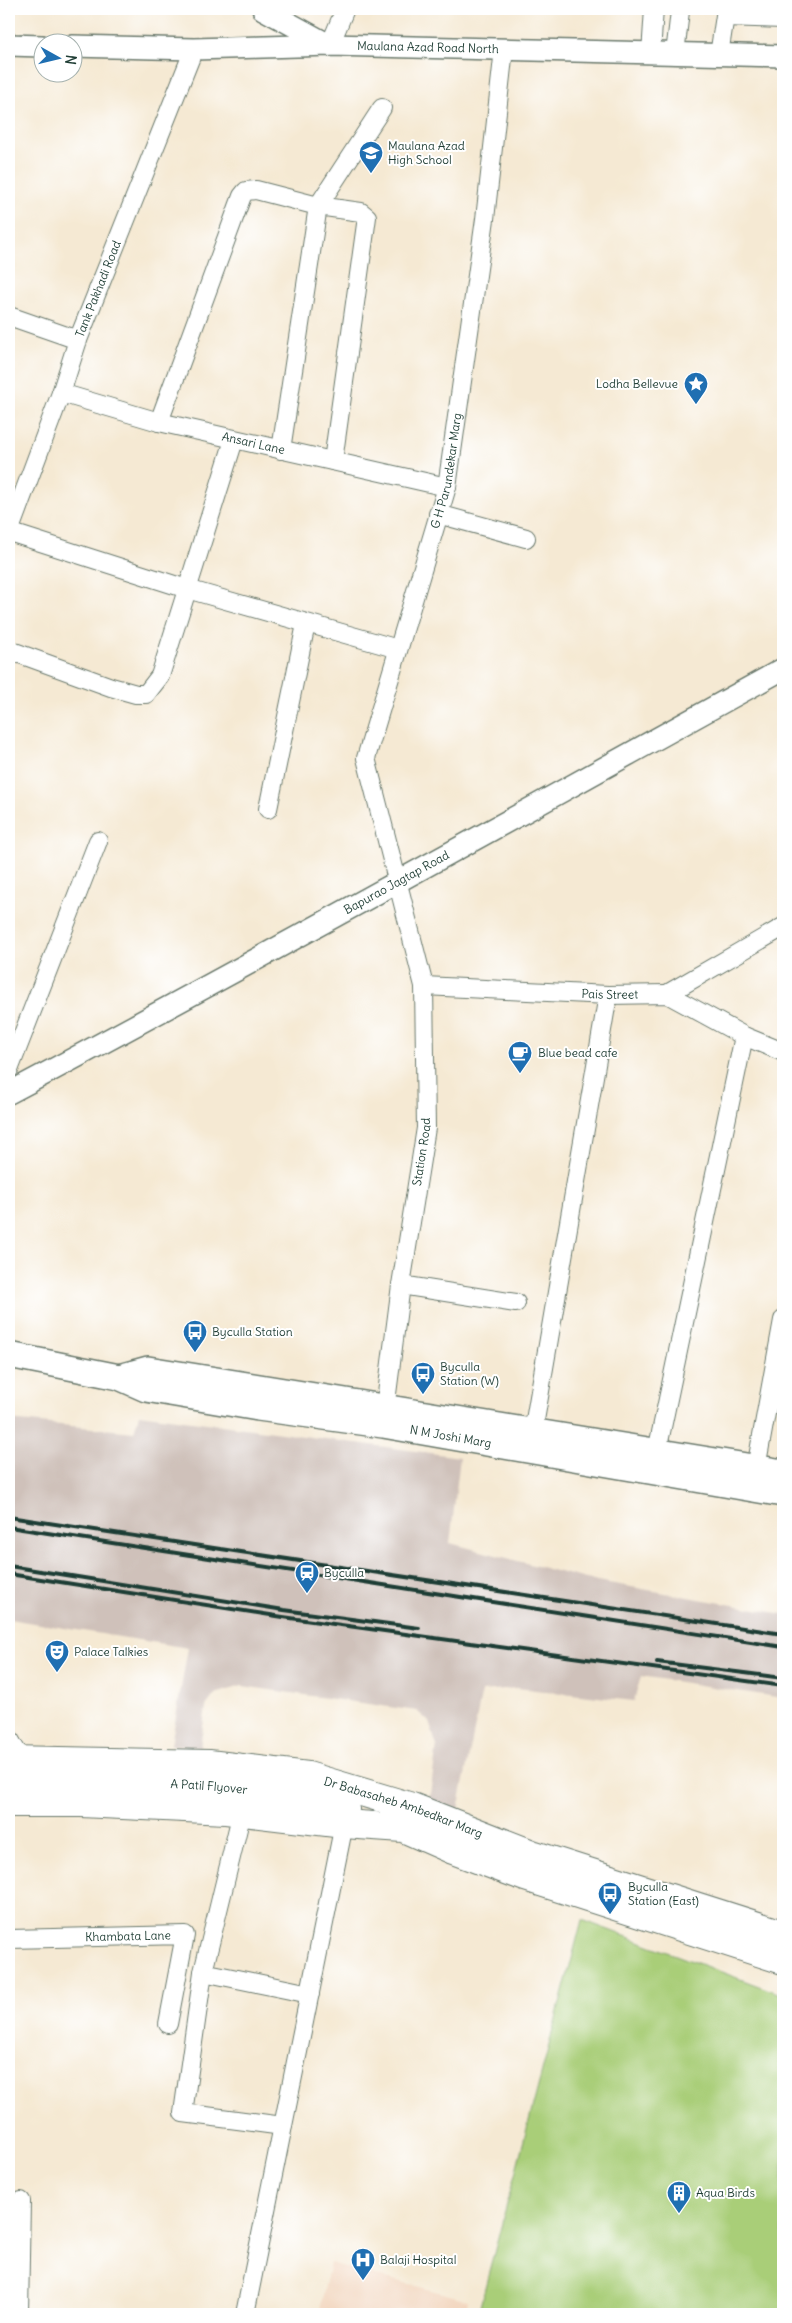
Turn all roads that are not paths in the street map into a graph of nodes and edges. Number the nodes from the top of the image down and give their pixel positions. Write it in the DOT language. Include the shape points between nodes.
graph roads {
  1 [pos="263,9"];
  2 [pos="345,9"];
  3 [pos="654,9"];
  4 [pos="678,10"];
  5 [pos="725,13"];
  6 [pos="783,20"];
  7 [pos="9,45"];
  8 [pos="330,45"];
  9 [pos="32,46"];
  10 [pos="82,46"];
  11 [pos="194,49"];
  12 [pos="504,49"];
  13 [pos="651,53"];
  14 [pos="676,54"];
  15 [pos="719,55"];
  16 [pos="783,56"];
  17 [pos="382,108"];
  18 [pos="318,206"];
  19 [pos="9,316"];
  20 [pos="78,340"];
  21 [pos="61,393"];
  22 [pos="159,422"];
  23 [pos="234,440"];
  24 [pos="280,450"];
  25 [pos="333,461"];
  26 [pos="447,487"];
  27 [pos="438,514"];
  28 [pos="9,532"];
  29 [pos="526,538"];
  30 [pos="186,589"];
  31 [pos="306,624"];
  32 [pos="398,649"];
  33 [pos="9,650"];
  34 [pos="783,669"];
  35 [pos="268,809"];
  36 [pos="98,842"];
  37 [pos="396,881"];
  38 [pos="783,927"];
  39 [pos="424,986"];
  40 [pos="667,994"];
  41 [pos="608,995"];
  42 [pos="744,1036"];
  43 [pos="783,1052"];
  44 [pos="9,1070"];
  45 [pos="9,1093"];
  46 [pos="401,1285"];
  47 [pos="516,1303"];
  48 [pos="783,1320"];
  49 [pos="9,1355"];
  50 [pos="384,1416"];
  51 [pos="533,1432"];
  52 [pos="655,1463"];
  53 [pos="756,1468"];
  54 [pos="783,1472"];
  55 [pos="783,1494"];
  56 [pos="12,1760"];
  57 [pos="9,1803"];
  58 [pos="242,1812"];
  59 [pos="346,1817"];
  60 [pos="783,1934"];
  61 [pos="9,1939"];
  62 [pos="783,1960"];
  63 [pos="203,1972"];
  64 [pos="310,1994"];
  65 [pos="168,2024"];
  66 [pos="283,2126"];
  67 [pos="21,2201"];
  68 [pos="19,2314"];
  69 [pos="245,2314"];
  1 -- 8 [label="street"];
  2 -- 8 [label="street"];
  3 -- 13 [label="street"];
  4 -- 14 [label="street"];
  5 -- 6 [label="street"];
  5 -- 15 [label="street"];
  7 -- 9 [label="street"];
  8 -- 11 [label="street, Maulana Azad Road North"];
  8 -- 12 [label="street, Maulana Azad Road North"];
  10 -- 11 [label="street, Maulana Azad Road North"];
  11 -- 20 [label="street, Tank Pakhadi Road"];
  12 -- 13 [label="street, Maulana Azad Road North"];
  12 -- 26 [label="street, G H Parundekar Marg" via="485,219"];
  13 -- 14 [label="street, Maulana Azad Road North"];
  14 -- 15 [label="street, Maulana Azad Road North"];
  15 -- 16 [label="street, Maulana Azad Road North"];
  17 -- 18 [label="street"];
  18 -- 22 [label="street" via="256,190 246,191 242,196"];
  18 -- 24 [label="street"];
  18 -- 25 [label="street" via="361,212 367,217"];
  19 -- 20 [label="street"];
  20 -- 21 [label="street, Tank Pakhadi Road"];
  21 -- 22 [label="street, Ansari Lane"];
  21 -- 28 [label="street, Tank Pakhadi Road"];
  22 -- 23 [label="street, Ansari Lane"];
  23 -- 24 [label="street, Ansari Lane"];
  23 -- 30 [label="street"];
  24 -- 25 [label="street, Ansari Lane"];
  25 -- 26 [label="street, Ansari Lane"];
  26 -- 27 [label="street, G H Parundekar Marg"];
  27 -- 29 [label="street"];
  27 -- 32 [label="street, G H Parundekar Marg"];
  28 -- 30 [label="street"];
  30 -- 31 [label="street"];
  30 -- 33 [label="street" via="160,676 146,694 111,687"];
  31 -- 32 [label="street"];
  31 -- 35 [label="street"];
  32 -- 37 [label="street, G H Parundekar Marg" via="366,758"];
  34 -- 37 [label="street, Bapurao Jagtap Road"];
  36 -- 44 [label="street"];
  37 -- 39 [label="street, Station Road"];
  37 -- 45 [label="street, Bapurao Jagtap Road" via="224,979"];
  38 -- 40 [label="street"];
  39 -- 41 [label="street, Pais Street"];
  39 -- 46 [label="street, Station Road" via="426,1128"];
  40 -- 41 [label="street, Pais Street"];
  40 -- 42 [label="street, Pais Street"];
  41 -- 51 [label="street"];
  42 -- 43 [label="street, Pais Street"];
  42 -- 52 [label="street"];
  46 -- 47 [label="street"];
  46 -- 50 [label="street, Station Road"];
  48 -- 53 [label="street"];
  49 -- 50 [label="main road, N M Joshi Marg" via="119,1377 148,1369"];
  50 -- 51 [label="main road, N M Joshi Marg"];
  50 -- 52 [label="main road, N M Joshi Marg"];
  51 -- 52 [label="main road, N M Joshi Marg"];
  52 -- 53 [label="main road, N M Joshi Marg"];
  52 -- 55 [label="main road, N M Joshi Marg"];
  53 -- 54 [label="main road, N M Joshi Marg"];
  56 -- 59 [label="highway, A Patil Flyover" via="82,1782 223,1788 295,1797"];
  56 -- 60 [label="highway, Dr Babasaheb Ambedkar Marg" via="209,1764 308,1776 412,1807 532,1854"];
  57 -- 58 [label="highway" via="81,1803"];
  58 -- 59 [label="highway"];
  58 -- 63 [label="street"];
  59 -- 62 [label="highway, A Patil Flyover" via="403,1828 525,1877"];
  59 -- 64 [label="street"];
  61 -- 65 [label="street, Khambata Lane" via="185,1935"];
  63 -- 64 [label="street"];
  63 -- 66 [label="street" via="183,2113"];
  64 -- 66 [label="street"];
  66 -- 69 [label="street"];
  67 -- 68 [label="street"];
}
